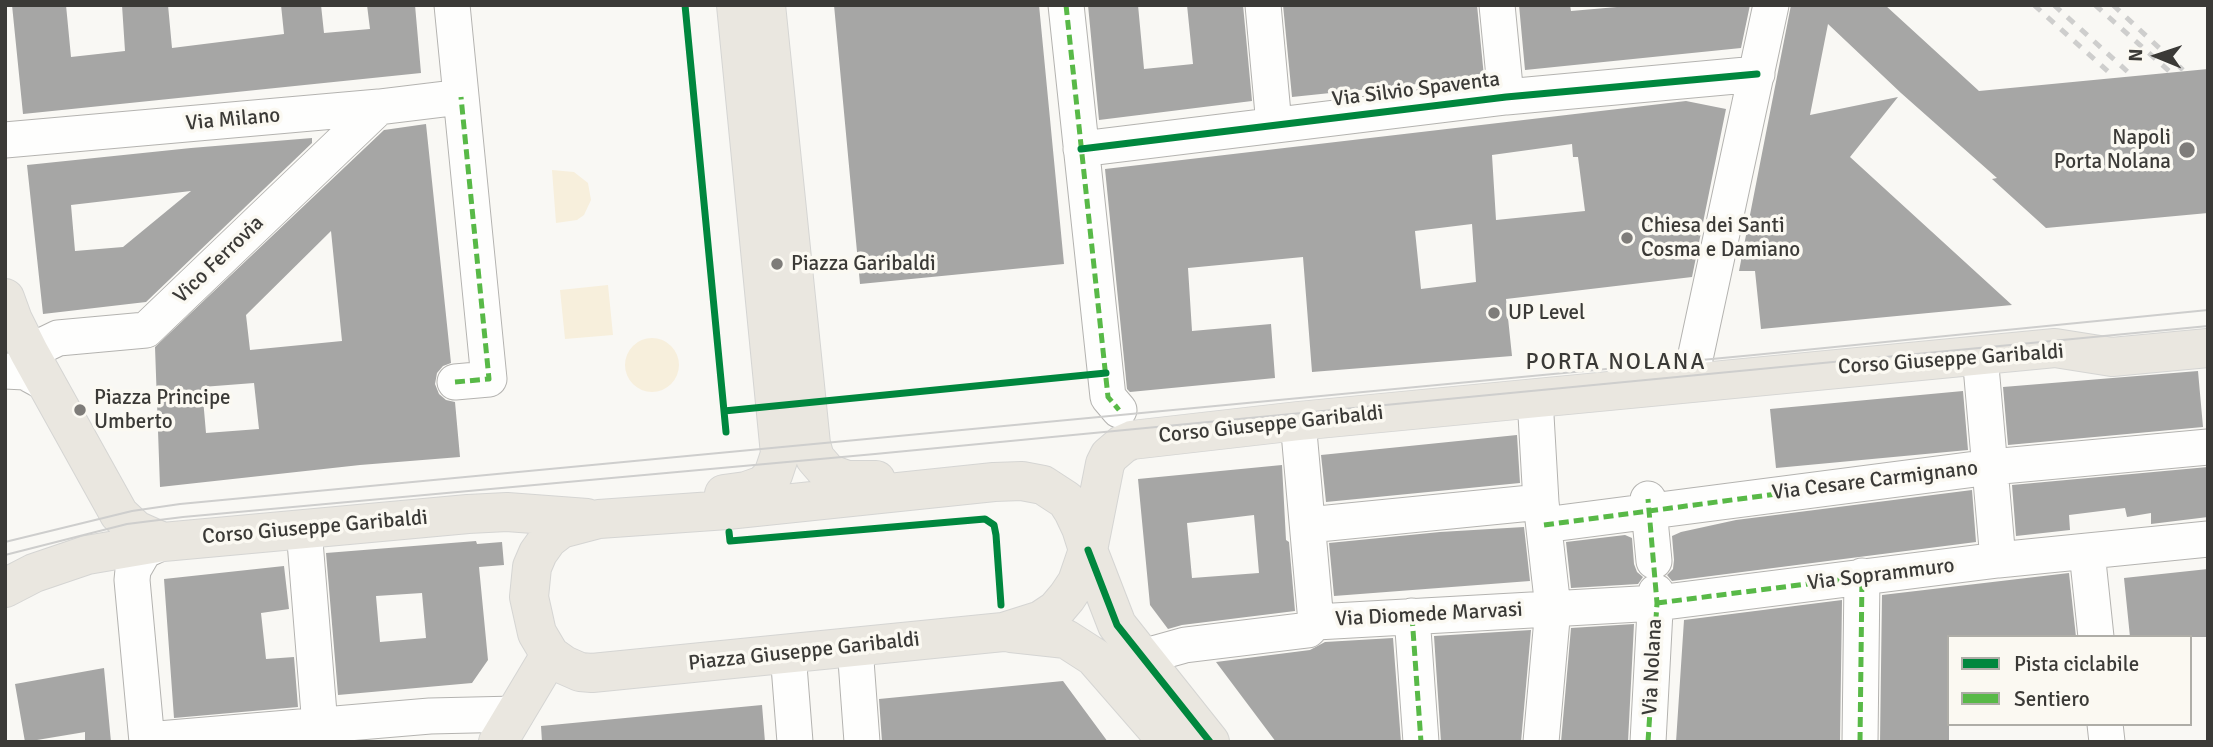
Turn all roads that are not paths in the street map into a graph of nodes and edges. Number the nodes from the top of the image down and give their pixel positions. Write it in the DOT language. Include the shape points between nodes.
graph roads {
  1 [pos="452,5"];
  2 [pos="736,5"];
  3 [pos="766,5"];
  4 [pos="1066,5"];
  5 [pos="1263,5"];
  6 [pos="1497,5"];
  7 [pos="1771,5"];
  8 [pos="1757,74"];
  9 [pos="461,97"];
  10 [pos="1506,97"];
  11 [pos="379,107"];
  12 [pos="1273,125"];
  13 [pos="5,140"];
  14 [pos="1081,149"];
  15 [pos="5,298"];
  16 [pos="2208,348"];
  17 [pos="1980,355"];
  18 [pos="27,369"];
  19 [pos="455,382"];
  20 [pos="1694,382"];
  21 [pos="1535,398"];
  22 [pos="1119,410"];
  23 [pos="1298,422"];
  24 [pos="2208,447"];
  25 [pos="1991,467"];
  26 [pos="941,487"];
  27 [pos="1649,505"];
  28 [pos="1543,514"];
  29 [pos="670,515"];
  30 [pos="599,519"];
  31 [pos="1308,524"];
  32 [pos="304,529"];
  33 [pos="2208,539"];
  34 [pos="163,542"];
  35 [pos="1088,550"];
  36 [pos="2087,552"];
  37 [pos="1998,560"];
  38 [pos="1862,576"];
  39 [pos="1656,585"];
  40 [pos="5,588"];
  41 [pos="1553,608"];
  42 [pos="1412,616"];
  43 [pos="1316,622"];
  44 [pos="1003,632"];
  45 [pos="2096,635"];
  46 [pos="855,646"];
  47 [pos="788,653"];
  48 [pos="550,655"];
  49 [pos="1142,657"];
  50 [pos="320,726"];
  51 [pos="507,728"];
  52 [pos="147,741"];
  53 [pos="795,742"];
  54 [pos="862,742"];
  55 [pos="1168,742"];
  56 [pos="1210,742"];
  57 [pos="1421,742"];
  58 [pos="1541,742"];
  59 [pos="1648,742"];
  60 [pos="1860,742"];
  1 -- 9 [label="street"];
  2 -- 29 [label="main road" via="779,462 773,475 756,489 725,494"];
  3 -- 26 [label="main road" via="813,451 821,467 838,478"];
  4 -- 14 [label="street"];
  5 -- 12 [label="street"];
  6 -- 10 [label="street"];
  7 -- 8 [label="street"];
  8 -- 10 [label="street, Via Silvio Spaventa"];
  8 -- 20 [label="street" via="1693,368"];
  9 -- 11 [label="street, Via Milano"];
  9 -- 19 [label="street" via="489,379"];
  10 -- 12 [label="street, Via Silvio Spaventa"];
  11 -- 13 [label="street, Via Milano"];
  11 -- 18 [label="street, Vico Ferrovia" via="146,330 58,338"];
  12 -- 14 [label="street, Via Silvio Spaventa"];
  14 -- 22 [label="street" via="1108,397"];
  15 -- 18 [label="main road"];
  16 -- 17 [label="main road, Corso Giuseppe Garibaldi" via="2112,356 2055,348"];
  17 -- 20 [label="main road, Corso Giuseppe Garibaldi"];
  17 -- 25 [label="street"];
  18 -- 34 [label="main road" via="123,519"];
  20 -- 21 [label="main road, Corso Giuseppe Garibaldi"];
  21 -- 23 [label="main road, Corso Giuseppe Garibaldi"];
  21 -- 28 [label="street"];
  23 -- 31 [label="street"];
  23 -- 35 [label="main road, Corso Giuseppe Garibaldi" via="1123,444 1105,464"];
  24 -- 25 [label="street, Via Cesare Carmignano"];
  25 -- 27 [label="street, Via Cesare Carmignano"];
  25 -- 37 [label="street"];
  26 -- 29 [label="main road"];
  26 -- 35 [label="main road" via="1021,481 1043,485 1066,500"];
  27 -- 28 [label="street, Via Cesare Carmignano"];
  27 -- 39 [label="street, Via Nolana"];
  28 -- 31 [label="street, Via Cesare Carmignano"];
  28 -- 41 [label="street"];
  29 -- 30 [label="main road"];
  30 -- 32 [label="main road, Corso Giuseppe Garibaldi" via="507,512"];
  30 -- 48 [label="main road" via="561,529 548,539 532,567 532,617"];
  31 -- 43 [label="street"];
  32 -- 34 [label="main road, Corso Giuseppe Garibaldi"];
  32 -- 50 [label="street"];
  33 -- 36 [label="street, Via Soprammuro"];
  34 -- 40 [label="main road" via="87,555"];
  34 -- 52 [label="street" via="144,551 132,580"];
  35 -- 44 [label="main road, Piazza Giuseppe Garibaldi" via="1077,582 1056,611"];
  35 -- 49 [label="main road" via="1117,625"];
  36 -- 37 [label="street, Via Soprammuro"];
  36 -- 45 [label="street"];
  37 -- 38 [label="street, Via Soprammuro"];
  38 -- 39 [label="street, Via Soprammuro"];
  38 -- 60 [label="street"];
  39 -- 41 [label="street, Via Soprammuro"];
  39 -- 59 [label="street, Via Nolana"];
  41 -- 42 [label="street, Via Diomede Marvasi"];
  41 -- 58 [label="street"];
  42 -- 43 [label="street, Via Diomede Marvasi"];
  42 -- 57 [label="street"];
  43 -- 49 [label="street, Via Diomede Marvasi" via="1308,630 1185,645"];
  44 -- 46 [label="main road, Piazza Giuseppe Garibaldi"];
  44 -- 55 [label="main road" via="1066,639 1094,657"];
  46 -- 47 [label="main road, Piazza Giuseppe Garibaldi"];
  46 -- 54 [label="street"];
  47 -- 48 [label="main road, Piazza Giuseppe Garibaldi" via="592,673 580,672"];
  47 -- 53 [label="street"];
  48 -- 51 [label="main road"];
  49 -- 56 [label="main road"];
  50 -- 51 [label="street" via="430,716"];
  50 -- 52 [label="street"];
}
